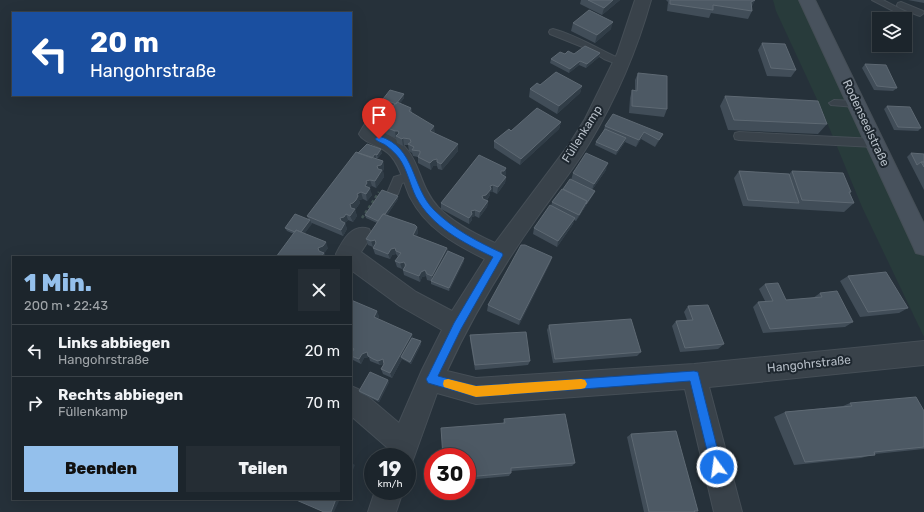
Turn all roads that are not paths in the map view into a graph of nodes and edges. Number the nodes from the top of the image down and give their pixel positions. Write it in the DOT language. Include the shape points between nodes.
graph roads {
  1 [pos="643,0"];
  2 [pos="807,0"];
  3 [pos="876,0"];
  4 [pos="889,0"];
  5 [pos="902,12"];
  6 [pos="920,13"];
  7 [pos="554,32"];
  8 [pos="622,63"];
  9 [pos="834,103"];
  10 [pos="856,104"];
  11 [pos="380,119"];
  12 [pos="740,136"];
  13 [pos="875,143"];
  14 [pos="361,235"];
  15 [pos="924,246"];
  16 [pos="498,255"];
  17 [pos="348,256"];
  18 [pos="352,259"];
  19 [pos="457,326"];
  20 [pos="924,353"];
  21 [pos="694,376"];
  22 [pos="431,379"];
  23 [pos="352,400"];
  24 [pos="400,448"];
  25 [pos="403,448"];
  26 [pos="386,500"];
  27 [pos="382,512"];
  28 [pos="728,512"];
  1 -- 8 [label="street, Füllenkamp"];
  2 -- 10 [label="main road, Rodenseelstraße"];
  3 -- 5 [label="lane"];
  4 -- 6 [label="lane"];
  7 -- 8 [label="lane"];
  8 -- 16 [label="street, Füllenkamp" via="582,139"];
  9 -- 10 [label="lane"];
  10 -- 13 [label="main road, Rodenseelstraße"];
  11 -- 16 [label="street" via="368,134 390,144 403,158 400,184 420,196 431,212 453,231"];
  12 -- 13 [label="lane"];
  13 -- 15 [label="main road, Rodenseelstraße"];
  14 -- 17 [label="street"];
  16 -- 19 [label="street, Füllenkamp"];
  18 -- 19 [label="street" via="408,299"];
  19 -- 22 [label="street, Füllenkamp"];
  20 -- 21 [label="street, Hangohrstraße"];
  21 -- 22 [label="street, Hangohrstraße" via="476,391"];
  21 -- 28 [label="street"];
  22 -- 25 [label="street, Füllenkamp"];
  23 -- 24 [label="street, Füllenkamp"];
  26 -- 27 [label="street"];
}
